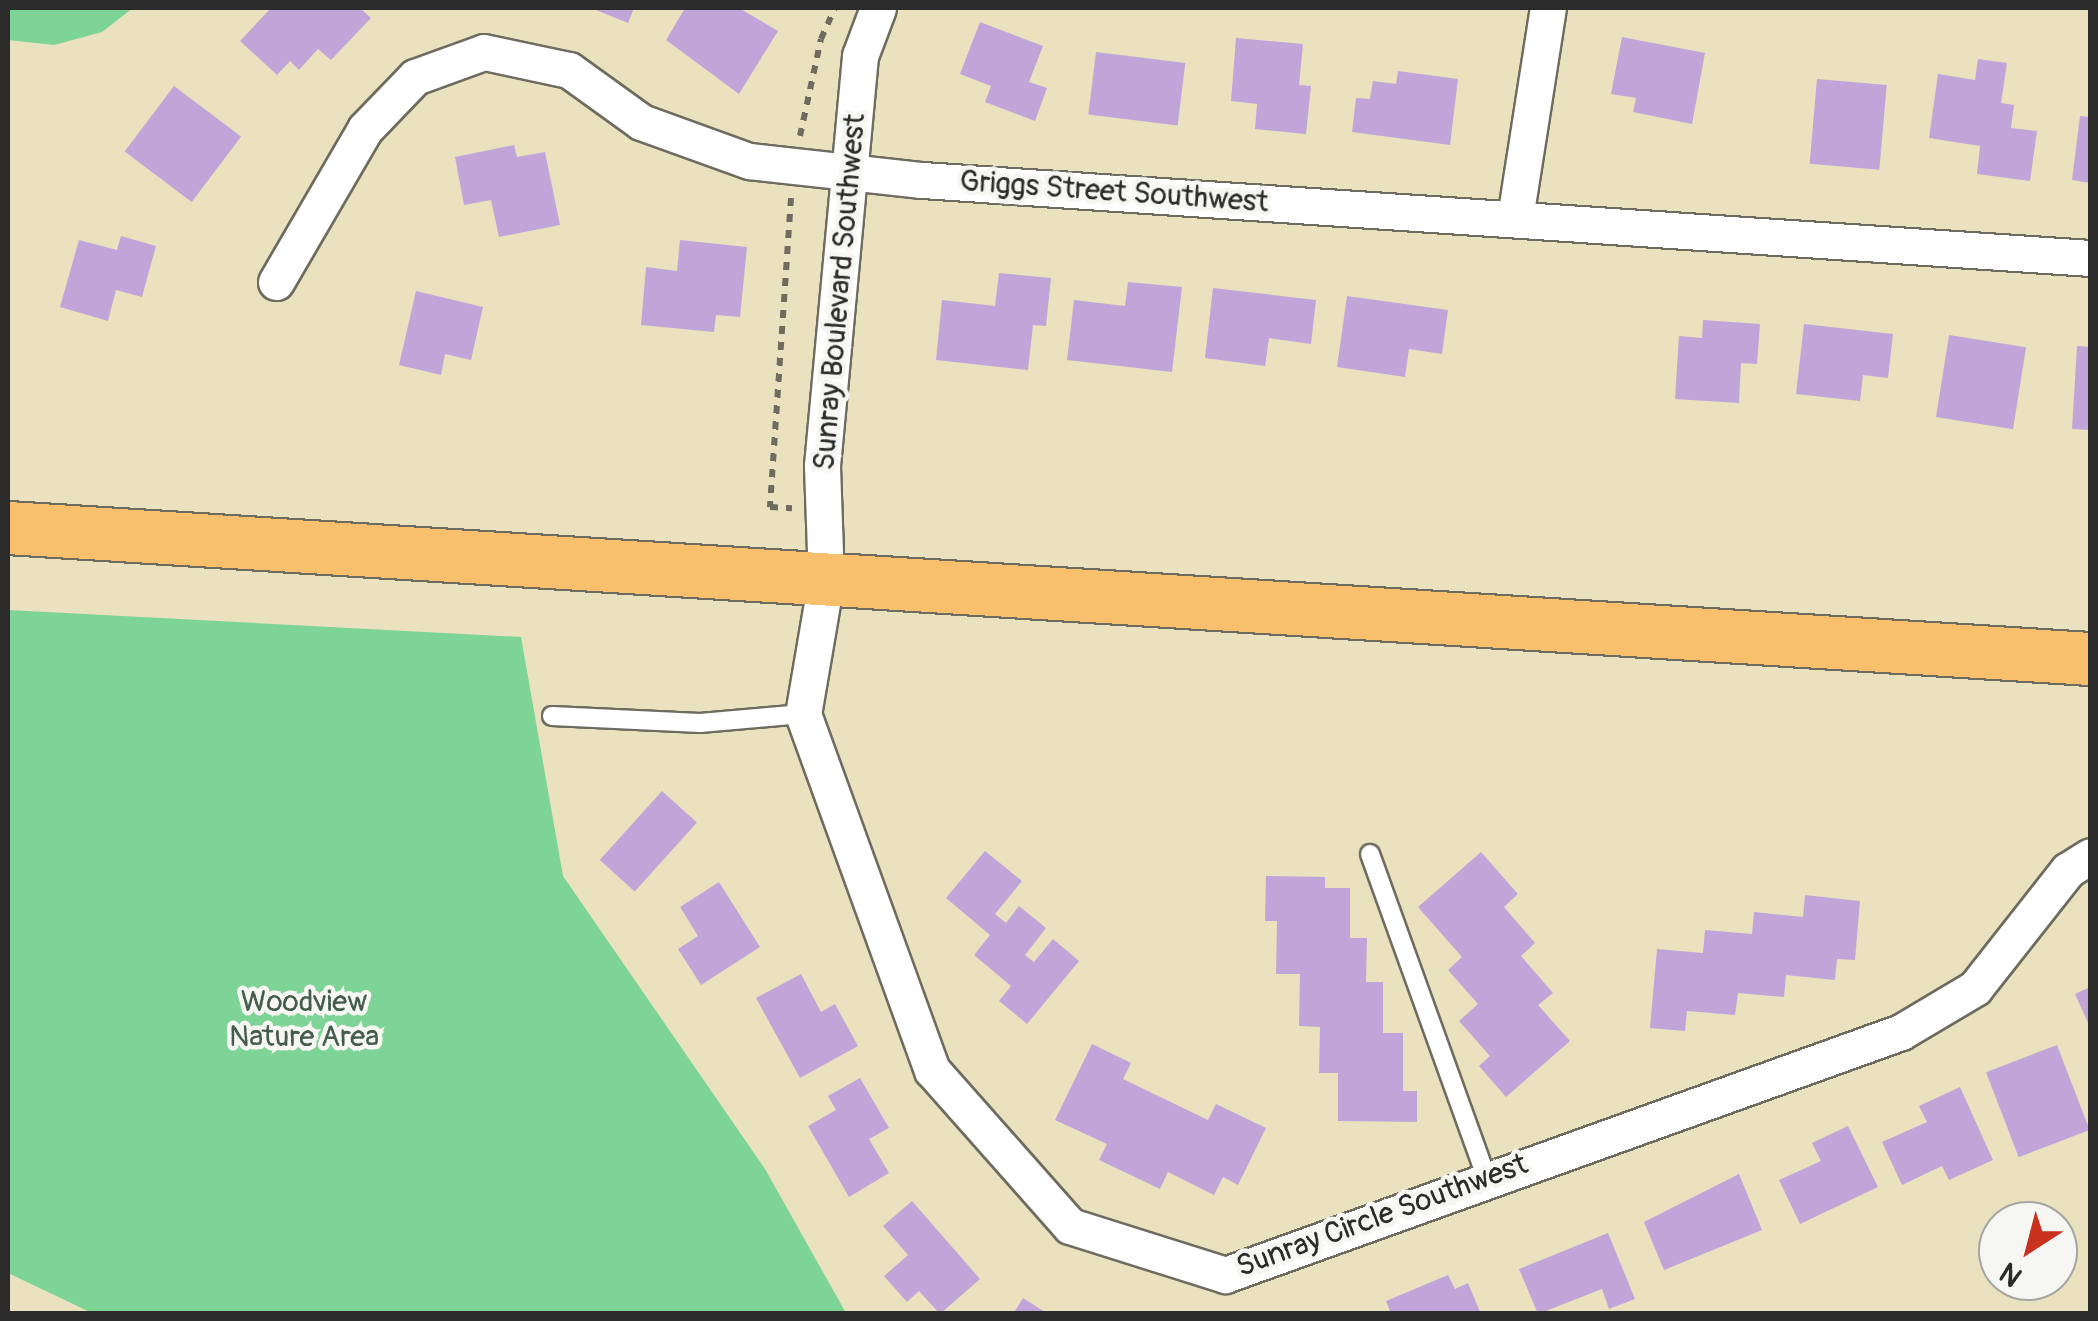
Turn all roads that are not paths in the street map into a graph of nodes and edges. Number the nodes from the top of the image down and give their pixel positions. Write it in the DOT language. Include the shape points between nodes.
graph roads {
  1 [pos="878,8"];
  2 [pos="1548,8"];
  3 [pos="851,173"];
  4 [pos="1515,218"];
  5 [pos="2090,258"];
  6 [pos="276,282"];
  7 [pos="8,528"];
  8 [pos="826,580"];
  9 [pos="2090,659"];
  10 [pos="803,714"];
  11 [pos="552,716"];
  12 [pos="1370,854"];
  13 [pos="2090,856"];
  14 [pos="1486,1176"];
  1 -- 3 [label="street, Sunray Boulevard Southwest" via="860,56"];
  2 -- 4 [label="street"];
  3 -- 4 [label="street, Griggs Street Southwest"];
  3 -- 6 [label="street, Griggs Street Southwest" via="749,161 641,122 569,70 484,52 415,78 365,129"];
  3 -- 8 [label="street, Sunray Boulevard Southwest" via="824,510"];
  4 -- 5 [label="street, Griggs Street Southwest"];
  7 -- 8 [label="main road"];
  8 -- 9 [label="main road"];
  8 -- 10 [label="street, Sunray Circle Southwest"];
  10 -- 11 [label="lane" via="700,723"];
  10 -- 14 [label="street, Sunray Circle Southwest" via="932,1070 1070,1226 1225,1275"];
  12 -- 14 [label="lane"];
  13 -- 14 [label="street, Sunray Circle Southwest" via="2068,870 1976,988 1900,1032"];
}
